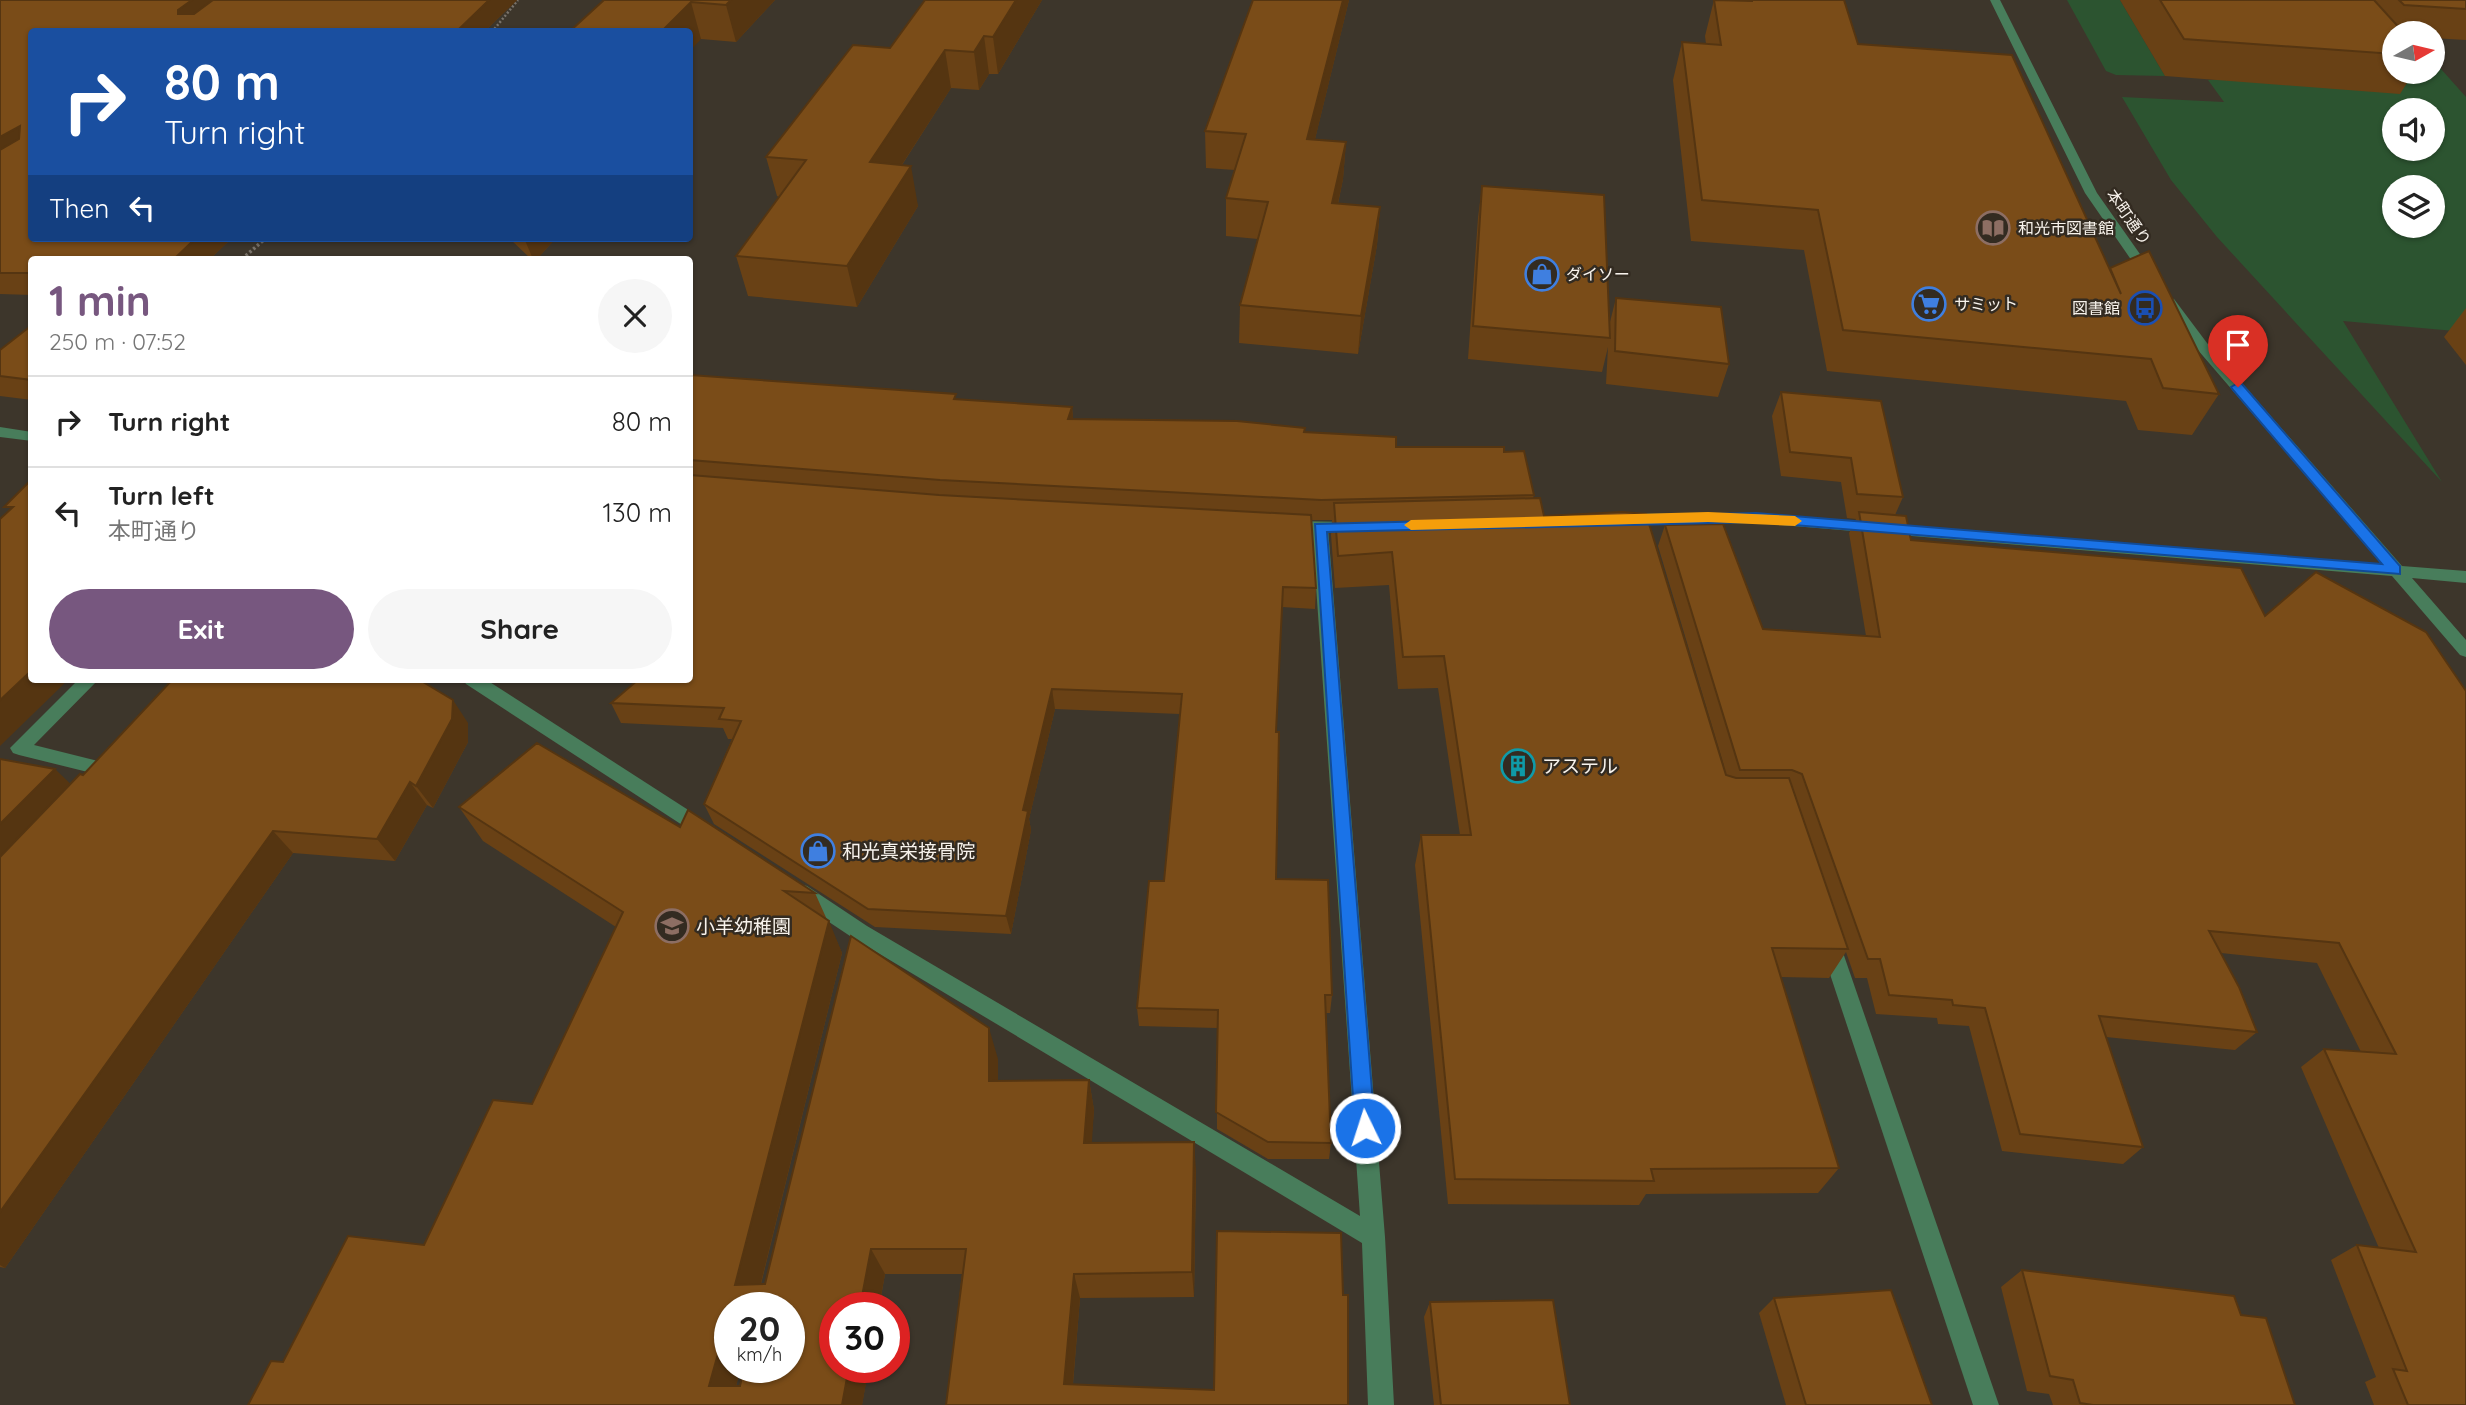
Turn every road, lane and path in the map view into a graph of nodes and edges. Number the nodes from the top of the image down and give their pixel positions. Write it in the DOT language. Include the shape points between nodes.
graph roads {
  1 [pos="518,0"];
  2 [pos="1995,0"];
  3 [pos="495,28"];
  4 [pos="261,242"];
  5 [pos="245,256"];
  6 [pos="0,432"];
  7 [pos="28,436"];
  8 [pos="1639,519"];
  9 [pos="1611,520"];
  10 [pos="1278,525"];
  11 [pos="1376,526"];
  12 [pos="1320,528"];
  13 [pos="1647,546"];
  14 [pos="2395,570"];
  15 [pos="2466,577"];
  16 [pos="2466,651"];
  17 [pos="86,683"];
  18 [pos="478,683"];
  19 [pos="95,792"];
  20 [pos="723,842"];
  21 [pos="780,880"];
  22 [pos="1822,919"];
  23 [pos="860,932"];
  24 [pos="854,958"];
  25 [pos="1373,1237"];
  26 [pos="1381,1405"];
  27 [pos="1986,1405"];
  1 -- 3 [label="path"];
  2 -- 14 [label="street, 本町通り" via="2091,193 2127,245 2202,346"];
  4 -- 5 [label="path"];
  6 -- 7 [label="street"];
  8 -- 9 [label="street"];
  8 -- 13 [label="street"];
  8 -- 14 [label="street" via="1756,517"];
  10 -- 12 [label="street"];
  11 -- 12 [label="street"];
  12 -- 25 [label="street"];
  14 -- 15 [label="street"];
  14 -- 16 [label="street, 本町通り"];
  17 -- 19 [label="street" via="19,748 114,772"];
  18 -- 20 [label="street"];
  21 -- 23 [label="street"];
  22 -- 27 [label="street"];
  23 -- 24 [label="street"];
  23 -- 25 [label="street"];
  25 -- 26 [label="street"];
}
